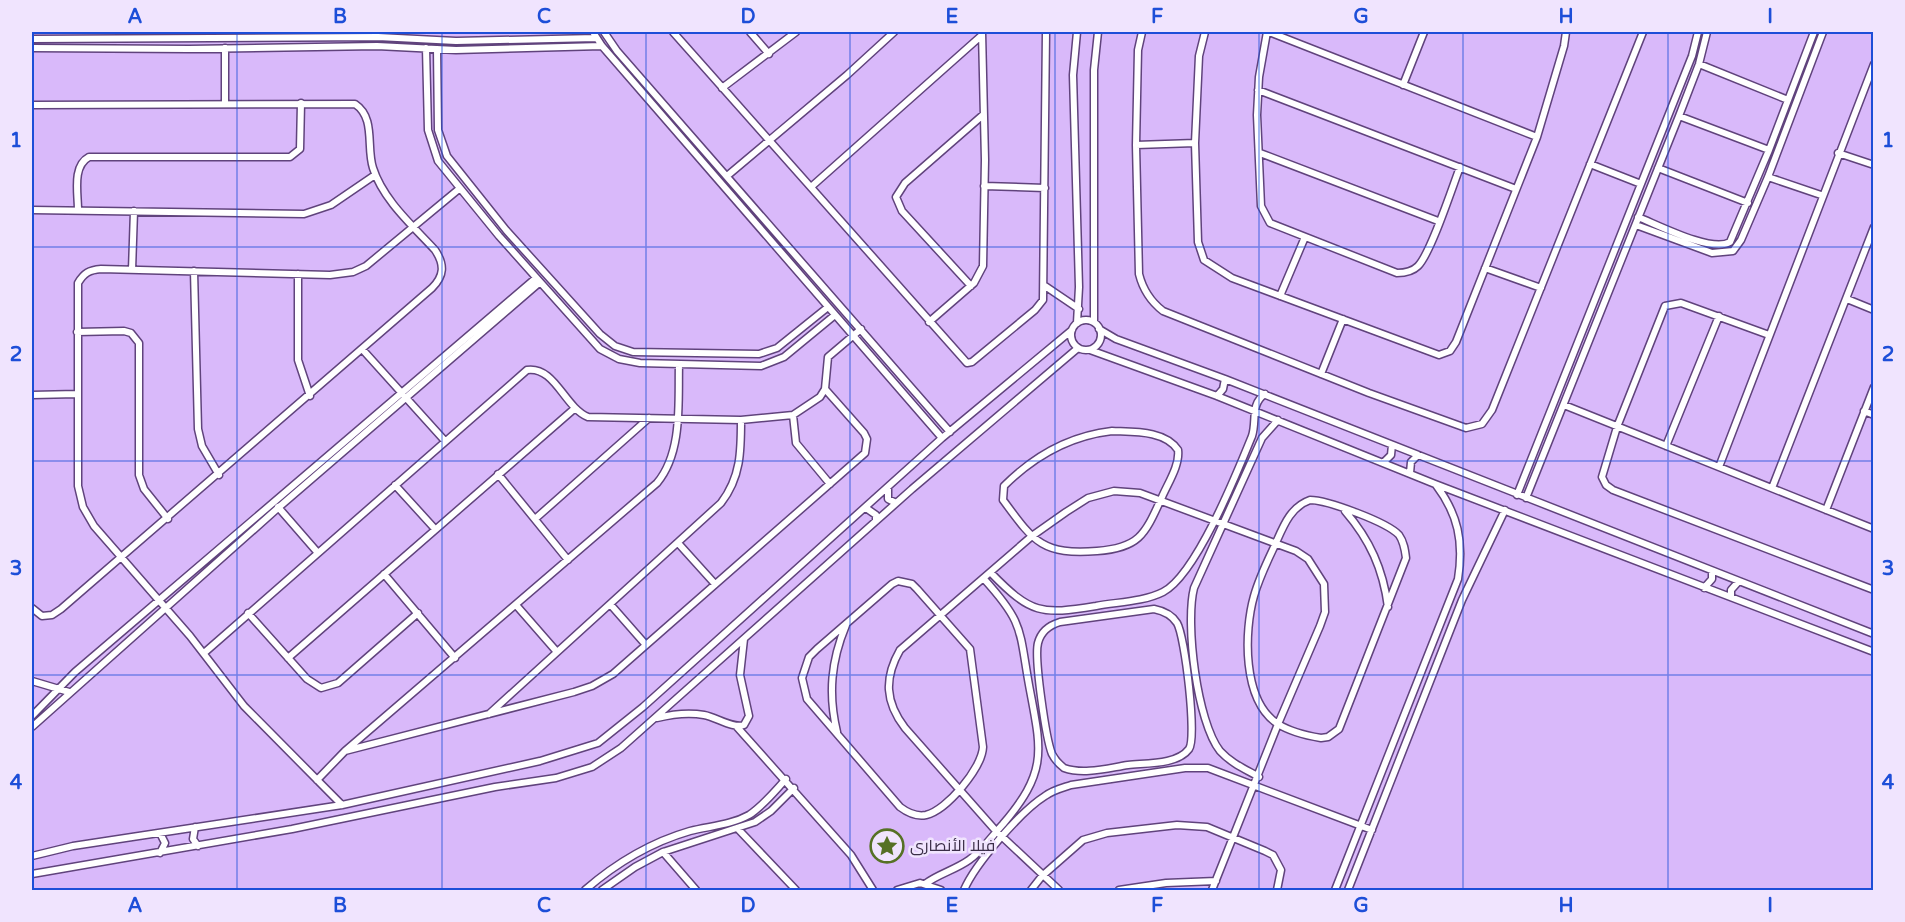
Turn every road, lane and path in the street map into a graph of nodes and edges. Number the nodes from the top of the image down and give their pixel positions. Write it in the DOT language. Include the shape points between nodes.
graph roads {
  1 [pos="138,32"];
  2 [pos="486,32"];
  3 [pos="604,32"];
  4 [pos="673,32"];
  5 [pos="750,32"];
  6 [pos="796,32"];
  7 [pos="894,32"];
  8 [pos="1046,32"];
  9 [pos="1077,32"];
  10 [pos="1098,32"];
  11 [pos="1142,32"];
  12 [pos="1205,32"];
  13 [pos="1268,32"];
  14 [pos="1424,32"];
  15 [pos="1566,32"];
  16 [pos="1642,32"];
  17 [pos="1698,32"];
  18 [pos="1707,32"];
  19 [pos="1814,32"];
  20 [pos="1823,32"];
  21 [pos="981,34"];
  22 [pos="595,35"];
  23 [pos="32,39"];
  24 [pos="563,39"];
  25 [pos="138,40"];
  26 [pos="189,40"];
  27 [pos="487,40"];
  28 [pos="456,41"];
  29 [pos="602,46"];
  30 [pos="563,47"];
  31 [pos="32,48"];
  32 [pos="225,48"];
  33 [pos="426,48"];
  34 [pos="189,49"];
  35 [pos="437,49"];
  36 [pos="456,50"];
  37 [pos="769,54"];
  38 [pos="1699,64"];
  39 [pos="1874,64"];
  40 [pos="644,81"];
  41 [pos="1403,85"];
  42 [pos="638,87"];
  43 [pos="722,88"];
  44 [pos="1258,90"];
  45 [pos="1788,100"];
  46 [pos="301,103"];
  47 [pos="32,105"];
  48 [pos="225,105"];
  49 [pos="983,115"];
  50 [pos="1679,116"];
  51 [pos="1537,138"];
  52 [pos="769,141"];
  53 [pos="1195,143"];
  54 [pos="1136,145"];
  55 [pos="1769,150"];
  56 [pos="1260,153"];
  57 [pos="1838,153"];
  58 [pos="1590,164"];
  59 [pos="1874,165"];
  60 [pos="1460,167"];
  61 [pos="1658,168"];
  62 [pos="375,175"];
  63 [pos="727,176"];
  64 [pos="1768,177"];
  65 [pos="1641,184"];
  66 [pos="984,186"];
  67 [pos="811,187"];
  68 [pos="1045,188"];
  69 [pos="459,189"];
  70 [pos="1516,189"];
  71 [pos="1821,195"];
  72 [pos="1748,203"];
  73 [pos="32,210"];
  74 [pos="78,210"];
  75 [pos="134,211"];
  76 [pos="1638,217"];
  77 [pos="1438,221"];
  78 [pos="1636,225"];
  79 [pos="414,226"];
  80 [pos="1874,227"];
  81 [pos="506,230"];
  82 [pos="499,236"];
  83 [pos="1305,237"];
  84 [pos="1610,261"];
  85 [pos="1620,265"];
  86 [pos="1485,268"];
  87 [pos="132,270"];
  88 [pos="194,271"];
  89 [pos="298,274"];
  90 [pos="537,280"];
  91 [pos="971,286"];
  92 [pos="1045,286"];
  93 [pos="1541,288"];
  94 [pos="1280,296"];
  95 [pos="1847,299"];
  96 [pos="828,307"];
  97 [pos="1079,309"];
  98 [pos="1874,310"];
  99 [pos="835,315"];
  100 [pos="1719,316"];
  101 [pos="1343,320"];
  102 [pos="929,322"];
  103 [pos="1094,322"];
  104 [pos="1077,323"];
  105 [pos="861,328"];
  106 [pos="1100,329"];
  107 [pos="1072,330"];
  108 [pos="77,332"];
  109 [pos="853,335"];
  110 [pos="1769,335"];
  111 [pos="1078,348"];
  112 [pos="362,349"];
  113 [pos="1090,350"];
  114 [pos="633,352"];
  115 [pos="631,362"];
  116 [pos="679,364"];
  117 [pos="1321,374"];
  118 [pos="1225,379"];
  119 [pos="1874,387"];
  120 [pos="825,389"];
  121 [pos="77,394"];
  122 [pos="1265,394"];
  123 [pos="32,395"];
  124 [pos="309,396"];
  125 [pos="404,396"];
  126 [pos="1217,396"];
  127 [pos="1564,405"];
  128 [pos="574,409"];
  129 [pos="1255,411"];
  130 [pos="1864,411"];
  131 [pos="793,415"];
  132 [pos="1874,415"];
  133 [pos="649,418"];
  134 [pos="678,419"];
  135 [pos="741,420"];
  136 [pos="1278,420"];
  137 [pos="1617,427"];
  138 [pos="950,432"];
  139 [pos="942,438"];
  140 [pos="445,441"];
  141 [pos="1392,445"];
  142 [pos="1666,446"];
  143 [pos="1418,455"];
  144 [pos="1531,458"];
  145 [pos="1384,462"];
  146 [pos="1541,462"];
  147 [pos="1719,467"];
  148 [pos="1410,473"];
  149 [pos="498,474"];
  150 [pos="219,475"];
  151 [pos="395,484"];
  152 [pos="830,484"];
  153 [pos="1435,484"];
  154 [pos="888,488"];
  155 [pos="1772,488"];
  156 [pos="1517,495"];
  157 [pos="1526,498"];
  158 [pos="1160,501"];
  159 [pos="896,503"];
  160 [pos="279,507"];
  161 [pos="866,508"];
  162 [pos="1343,509"];
  163 [pos="1505,510"];
  164 [pos="1826,510"];
  165 [pos="168,519"];
  166 [pos="535,519"];
  167 [pos="876,520"];
  168 [pos="1213,520"];
  169 [pos="1223,524"];
  170 [pos="435,529"];
  171 [pos="1874,529"];
  172 [pos="1032,536"];
  173 [pos="678,543"];
  174 [pos="1275,543"];
  175 [pos="318,553"];
  176 [pos="121,558"];
  177 [pos="568,560"];
  178 [pos="1712,571"];
  179 [pos="991,573"];
  180 [pos="384,574"];
  181 [pos="984,579"];
  182 [pos="1739,581"];
  183 [pos="715,584"];
  184 [pos="1704,588"];
  185 [pos="1874,590"];
  186 [pos="1152,596"];
  187 [pos="1731,597"];
  188 [pos="159,602"];
  189 [pos="610,604"];
  190 [pos="516,605"];
  191 [pos="1388,607"];
  192 [pos="32,608"];
  193 [pos="165,609"];
  194 [pos="1154,609"];
  195 [pos="1058,612"];
  196 [pos="248,613"];
  197 [pos="418,613"];
  198 [pos="942,615"];
  199 [pos="1060,622"];
  200 [pos="846,625"];
  201 [pos="1874,634"];
  202 [pos="744,639"];
  203 [pos="646,645"];
  204 [pos="557,652"];
  205 [pos="1874,652"];
  206 [pos="204,653"];
  207 [pos="288,658"];
  208 [pos="456,658"];
  209 [pos="1037,658"];
  210 [pos="1024,659"];
  211 [pos="32,681"];
  212 [pos="57,690"];
  213 [pos="69,692"];
  214 [pos="32,713"];
  215 [pos="487,716"];
  216 [pos="654,719"];
  217 [pos="39,720"];
  218 [pos="1278,724"];
  219 [pos="32,727"];
  220 [pos="737,727"];
  221 [pos="837,734"];
  222 [pos="345,751"];
  223 [pos="1052,754"];
  224 [pos="1182,755"];
  225 [pos="1040,756"];
  226 [pos="1185,768"];
  227 [pos="493,772"];
  228 [pos="1259,777"];
  229 [pos="786,779"];
  230 [pos="317,780"];
  231 [pos="1256,784"];
  232 [pos="495,788"];
  233 [pos="794,788"];
  234 [pos="959,789"];
  235 [pos="342,805"];
  236 [pos="1360,825"];
  237 [pos="195,827"];
  238 [pos="738,830"];
  239 [pos="1372,830"];
  240 [pos="996,831"];
  241 [pos="160,833"];
  242 [pos="1003,838"];
  243 [pos="1234,838"];
  244 [pos="198,846"];
  245 [pos="663,852"];
  246 [pos="159,853"];
  247 [pos="32,856"];
  248 [pos="32,874"];
  249 [pos="1042,876"];
  250 [pos="1216,881"];
  251 [pos="925,884"];
  252 [pos="611,888"];
  253 [pos="585,891"];
  254 [pos="603,891"];
  255 [pos="696,891"];
  256 [pos="796,891"];
  257 [pos="873,891"];
  258 [pos="897,891"];
  259 [pos="941,891"];
  260 [pos="964,891"];
  261 [pos="1031,891"];
  262 [pos="1059,891"];
  263 [pos="1119,891"];
  264 [pos="1212,891"];
  265 [pos="1277,891"];
  266 [pos="1335,891"];
  267 [pos="1348,891"];
  1 -- 25 [label="street"];
  2 -- 27 [label="street"];
  3 -- 40 [label="street"];
  4 -- 43 [label="street"];
  5 -- 37 [label="street"];
  6 -- 37 [label="street"];
  7 -- 52 [label="street"];
  8 -- 68 [label="street"];
  9 -- 97 [label="street" via="1073,75"];
  10 -- 103 [label="street" via="1094,70"];
  11 -- 54 [label="street" via="1138,50"];
  12 -- 53 [label="street" via="1199,56"];
  13 -- 41 [label="street"];
  13 -- 44 [label="street"];
  14 -- 41 [label="street"];
  15 -- 51 [label="street"];
  16 -- 58 [label="street"];
  17 -- 65 [label="street"];
  18 -- 38 [label="street"];
  19 -- 45 [label="street"];
  20 -- 64 [label="street"];
  21 -- 49 [label="street"];
  21 -- 67 [label="street"];
  22 -- 24 [label="street"];
  22 -- 29 [label="street"];
  23 -- 25 [label="street"];
  24 -- 27 [label="street"];
  24 -- 30 [label="street"];
  25 -- 26 [label="street"];
  26 -- 28 [label="street" via="378,37"];
  26 -- 34 [label="street"];
  27 -- 28 [label="street"];
  28 -- 36 [label="street"];
  29 -- 30 [label="street"];
  29 -- 42 [label="street"];
  30 -- 36 [label="street"];
  31 -- 34 [label="street"];
  32 -- 33 [label="street"];
  32 -- 34 [label="street"];
  32 -- 48 [label="street"];
  33 -- 35 [label="street"];
  33 -- 69 [label="street" via="430,141"];
  35 -- 36 [label="street"];
  35 -- 81 [label="street" via="438,130 442,148"];
  37 -- 43 [label="street"];
  38 -- 45 [label="street"];
  38 -- 50 [label="street"];
  39 -- 57 [label="street"];
  40 -- 42 [label="street"];
  40 -- 63 [label="street"];
  41 -- 51 [label="street"];
  42 -- 96 [label="street"];
  43 -- 52 [label="street"];
  44 -- 56 [label="street"];
  44 -- 60 [label="street"];
  45 -- 55 [label="street"];
  46 -- 48 [label="street"];
  46 -- 62 [label="street" via="346,103 363,109 368,117 370,160"];
  46 -- 74 [label="street" via="300,149 290,157 89,157 78,171"];
  47 -- 48 [label="street"];
  49 -- 66 [label="street"];
  49 -- 91 [label="street" via="905,183 896,196 902,211"];
  50 -- 55 [label="street"];
  50 -- 61 [label="street"];
  51 -- 70 [label="street"];
  52 -- 63 [label="street"];
  52 -- 67 [label="street"];
  53 -- 54 [label="street"];
  53 -- 94 [label="street" via="1198,242 1204,260 1225,275"];
  54 -- 117 [label="street" via="1138,274 1150,300 1163,311"];
  55 -- 72 [label="street"];
  56 -- 77 [label="street"];
  56 -- 83 [label="street" via="1265,218"];
  57 -- 59 [label="street"];
  57 -- 71 [label="street"];
  58 -- 65 [label="street"];
  58 -- 93 [label="street"];
  60 -- 70 [label="street"];
  60 -- 77 [label="street"];
  61 -- 72 [label="street"];
  61 -- 76 [label="street"];
  62 -- 75 [label="street" via="331,205 304,214"];
  62 -- 79 [label="street"];
  63 -- 105 [label="street"];
  64 -- 71 [label="street"];
  64 -- 78 [label="street" via="1741,240 1729,253 1712,253"];
  65 -- 84 [label="street"];
  66 -- 68 [label="street"];
  66 -- 91 [label="street" via="983,266"];
  67 -- 102 [label="street"];
  68 -- 92 [label="street"];
  69 -- 79 [label="street"];
  69 -- 82 [label="street"];
  70 -- 86 [label="street"];
  71 -- 110 [label="street"];
  72 -- 76 [label="street" via="1734,237 1717,247"];
  73 -- 74 [label="street"];
  74 -- 75 [label="street"];
  75 -- 87 [label="street"];
  76 -- 78 [label="street"];
  77 -- 83 [label="street" via="1420,264 1405,273"];
  78 -- 85 [label="street"];
  79 -- 89 [label="street" via="360,270"];
  79 -- 112 [label="street" via="441,259 443,270 439,280"];
  80 -- 95 [label="street"];
  81 -- 82 [label="street"];
  81 -- 114 [label="street" via="600,334 615,346"];
  82 -- 90 [label="street"];
  83 -- 94 [label="street"];
  84 -- 85 [label="street"];
  84 -- 144 [label="street"];
  85 -- 127 [label="street"];
  86 -- 93 [label="street"];
  86 -- 101 [label="street" via="1450,351 1439,355"];
  87 -- 88 [label="street"];
  87 -- 108 [label="street" via="91,269 83,274 78,283"];
  88 -- 89 [label="street"];
  88 -- 150 [label="street" via="198,429 202,446"];
  89 -- 124 [label="street" via="298,360"];
  90 -- 115 [label="street" via="592,342 609,355"];
  90 -- 125 [label="street"];
  91 -- 102 [label="street"];
  92 -- 97 [label="street"];
  92 -- 102 [label="street" via="1043,300 1035,310 970,363 964,362"];
  93 -- 117 [label="street" via="1492,410 1475,427 1458,427"];
  94 -- 101 [label="street"];
  95 -- 98 [label="street"];
  95 -- 155 [label="street"];
  96 -- 99 [label="street"];
  96 -- 114 [label="street" via="777,348 759,354"];
  97 -- 104 [label="street"];
  99 -- 109 [label="street"];
  99 -- 116 [label="street" via="773,363"];
  100 -- 110 [label="street"];
  100 -- 137 [label="street" via="1676,302 1661,310"];
  100 -- 142 [label="street"];
  101 -- 117 [label="street"];
  103 -- 104 [label="street"];
  103 -- 106 [label="street"];
  104 -- 107 [label="street"];
  105 -- 109 [label="street"];
  105 -- 138 [label="street"];
  106 -- 113 [label="street" via="1100,341"];
  106 -- 118 [label="street" via="1116,339"];
  107 -- 111 [label="street" via="1071,338"];
  107 -- 138 [label="street"];
  108 -- 121 [label="street"];
  108 -- 165 [label="street" via="124,331 140,343 139,475 144,489"];
  109 -- 120 [label="street" via="828,357"];
  109 -- 139 [label="street"];
  110 -- 147 [label="street"];
  111 -- 113 [label="street"];
  111 -- 159 [label="street"];
  112 -- 124 [label="street"];
  112 -- 125 [label="street"];
  113 -- 126 [label="street"];
  114 -- 115 [label="street"];
  115 -- 116 [label="street"];
  116 -- 134 [label="street"];
  118 -- 122 [label="street"];
  118 -- 126 [label="street" via="1224,389"];
  119 -- 130 [label="street"];
  120 -- 131 [label="street" via="820,397"];
  120 -- 152 [label="street" via="864,433 867,446 861,458"];
  121 -- 123 [label="street"];
  121 -- 176 [label="street" via="80,498 94,526"];
  122 -- 129 [label="street"];
  122 -- 141 [label="street"];
  124 -- 150 [label="street"];
  125 -- 140 [label="street"];
  125 -- 160 [label="street"];
  125 -- 188 [label="street"];
  126 -- 129 [label="street"];
  127 -- 137 [label="street"];
  127 -- 146 [label="street"];
  128 -- 133 [label="street" via="588,417"];
  128 -- 140 [label="street" via="544,372 537,368 527,370"];
  128 -- 149 [label="street"];
  129 -- 136 [label="street"];
  129 -- 168 [label="street" via="1252,435"];
  130 -- 132 [label="street"];
  130 -- 164 [label="street"];
  131 -- 135 [label="street"];
  131 -- 152 [label="street" via="796,443"];
  133 -- 134 [label="street"];
  133 -- 166 [label="street"];
  134 -- 135 [label="street"];
  134 -- 177 [label="street" via="664,474"];
  135 -- 173 [label="street" via="739,466 733,486 721,503"];
  136 -- 145 [label="street"];
  136 -- 169 [label="street" via="1262,438"];
  137 -- 142 [label="street"];
  137 -- 185 [label="street" via="1603,468 1606,485"];
  138 -- 139 [label="street"];
  139 -- 154 [label="street"];
  140 -- 151 [label="street"];
  141 -- 143 [label="street"];
  141 -- 145 [label="street" via="1391,455"];
  142 -- 147 [label="street"];
  143 -- 148 [label="street" via="1411,462"];
  143 -- 156 [label="street"];
  144 -- 146 [label="street"];
  144 -- 156 [label="street"];
  145 -- 148 [label="street"];
  146 -- 157 [label="street"];
  147 -- 155 [label="street"];
  148 -- 153 [label="street"];
  149 -- 166 [label="street"];
  149 -- 170 [label="street"];
  150 -- 165 [label="street"];
  151 -- 170 [label="street"];
  151 -- 175 [label="street"];
  152 -- 183 [label="street"];
  153 -- 163 [label="street"];
  153 -- 236 [label="street" via="1458,529 1458,579"];
  154 -- 159 [label="street" via="888,499"];
  154 -- 161 [label="street"];
  155 -- 164 [label="street"];
  156 -- 157 [label="street"];
  157 -- 178 [label="street"];
  158 -- 168 [label="street"];
  158 -- 172 [label="street" via="1140,493 1114,491 1088,498"];
  158 -- 172 [label="street" via="1144,534 1126,547 1064,553"];
  158 -- 172 [label="street" via="1179,457 1174,444 1150,434 1131,432 1075,438 1041,455 1004,486 1003,500"];
  159 -- 167 [label="street"];
  160 -- 175 [label="street"];
  160 -- 193 [label="street"];
  161 -- 167 [label="street"];
  161 -- 227 [label="street" via="613,734 584,748"];
  162 -- 174 [label="street" via="1320,500 1301,503 1293,509"];
  162 -- 191 [label="street" via="1358,526 1379,564"];
  162 -- 191 [label="street" via="1390,528 1405,546 1403,569"];
  163 -- 184 [label="street"];
  163 -- 239 [label="street" via="1462,600"];
  164 -- 171 [label="street"];
  165 -- 176 [label="street"];
  166 -- 177 [label="street"];
  167 -- 202 [label="street"];
  168 -- 169 [label="street"];
  168 -- 186 [label="street" via="1182,578"];
  169 -- 174 [label="street"];
  169 -- 228 [label="street" via="1191,599 1197,679 1205,721 1214,741 1228,759"];
  170 -- 180 [label="street"];
  172 -- 179 [label="street"];
  173 -- 183 [label="street"];
  173 -- 189 [label="street"];
  174 -- 218 [label="street" via="1253,598 1248,653 1256,693"];
  174 -- 218 [label="street" via="1308,559 1324,584 1327,598 1320,626"];
  175 -- 196 [label="street"];
  176 -- 188 [label="street"];
  176 -- 192 [label="street" via="52,615 42,616"];
  177 -- 190 [label="street"];
  178 -- 182 [label="street"];
  178 -- 184 [label="street" via="1710,583"];
  179 -- 181 [label="street"];
  179 -- 195 [label="street" via="1021,602"];
  180 -- 197 [label="street"];
  180 -- 207 [label="street"];
  181 -- 198 [label="street"];
  181 -- 210 [label="street" via="1017,621"];
  182 -- 187 [label="street" via="1731,590"];
  182 -- 201 [label="street"];
  183 -- 203 [label="street"];
  184 -- 187 [label="street"];
  186 -- 194 [label="street"];
  186 -- 195 [label="street"];
  187 -- 205 [label="street"];
  188 -- 193 [label="street"];
  188 -- 212 [label="street"];
  189 -- 203 [label="street"];
  189 -- 204 [label="street"];
  190 -- 204 [label="street"];
  190 -- 208 [label="street"];
  191 -- 218 [label="street" via="1339,729 1321,738"];
  193 -- 206 [label="street"];
  193 -- 213 [label="street"];
  194 -- 199 [label="street"];
  194 -- 224 [label="street" via="1170,616 1180,630 1194,734 1193,742"];
  195 -- 199 [label="street"];
  196 -- 206 [label="street"];
  196 -- 207 [label="street"];
  197 -- 207 [label="street" via="330,688 313,686"];
  197 -- 208 [label="street"];
  198 -- 200 [label="street" via="912,584 898,581"];
  198 -- 234 [label="street" via="966,643 972,657 983,747 978,768"];
  198 -- 234 [label="street" via="900,650 888,682 889,699 905,728"];
  199 -- 209 [label="street" via="1041,636"];
  200 -- 221 [label="street" via="837,645 830,690"];
  200 -- 221 [label="street" via="809,657 802,678 807,699"];
  202 -- 216 [label="street"];
  202 -- 220 [label="street" via="740,675 749,716 744,725"];
  203 -- 215 [label="street" via="613,674 592,686"];
  204 -- 215 [label="street"];
  206 -- 230 [label="street" via="244,706"];
  208 -- 222 [label="street"];
  209 -- 210 [label="street"];
  209 -- 223 [label="street"];
  210 -- 225 [label="street"];
  211 -- 212 [label="street"];
  212 -- 213 [label="street"];
  212 -- 214 [label="street"];
  213 -- 217 [label="street"];
  214 -- 217 [label="street"];
  215 -- 222 [label="street"];
  216 -- 220 [label="street" via="693,713"];
  216 -- 232 [label="street" via="592,767"];
  217 -- 219 [label="street"];
  218 -- 228 [label="street"];
  220 -- 229 [label="street"];
  221 -- 234 [label="street" via="907,812 934,812"];
  222 -- 230 [label="street"];
  223 -- 224 [label="street" via="1064,768 1073,771"];
  223 -- 225 [label="street"];
  224 -- 226 [label="street"];
  225 -- 240 [label="street" via="1028,791"];
  226 -- 231 [label="street" via="1219,771"];
  226 -- 242 [label="street" via="1057,789 1034,804"];
  227 -- 232 [label="street"];
  227 -- 235 [label="street"];
  228 -- 231 [label="street"];
  229 -- 233 [label="street"];
  229 -- 253 [label="street" via="750,814 649,848"];
  230 -- 235 [label="street"];
  231 -- 236 [label="street"];
  231 -- 243 [label="street"];
  232 -- 244 [label="street"];
  233 -- 238 [label="street" via="764,817"];
  233 -- 257 [label="street" via="851,855"];
  234 -- 240 [label="street"];
  235 -- 237 [label="street"];
  236 -- 239 [label="street"];
  236 -- 266 [label="street"];
  237 -- 241 [label="street"];
  237 -- 244 [label="street" via="192,836"];
  238 -- 245 [label="street"];
  238 -- 256 [label="street"];
  239 -- 267 [label="street"];
  240 -- 242 [label="street"];
  240 -- 251 [label="street" via="971,859"];
  241 -- 246 [label="street" via="165,843"];
  241 -- 247 [label="street"];
  242 -- 249 [label="street"];
  242 -- 260 [label="street" via="977,866"];
  243 -- 249 [label="street" via="1187,825 1095,835 1072,847"];
  243 -- 250 [label="street"];
  243 -- 265 [label="street" via="1265,851 1278,862 1281,879"];
  244 -- 246 [label="street"];
  245 -- 252 [label="street"];
  245 -- 255 [label="street"];
  246 -- 248 [label="street"];
  249 -- 261 [label="street"];
  249 -- 262 [label="street"];
  250 -- 263 [label="street" via="1166,883"];
  250 -- 264 [label="street"];
  251 -- 258 [label="street"];
  251 -- 259 [label="street"];
  252 -- 254 [label="street"];
}
